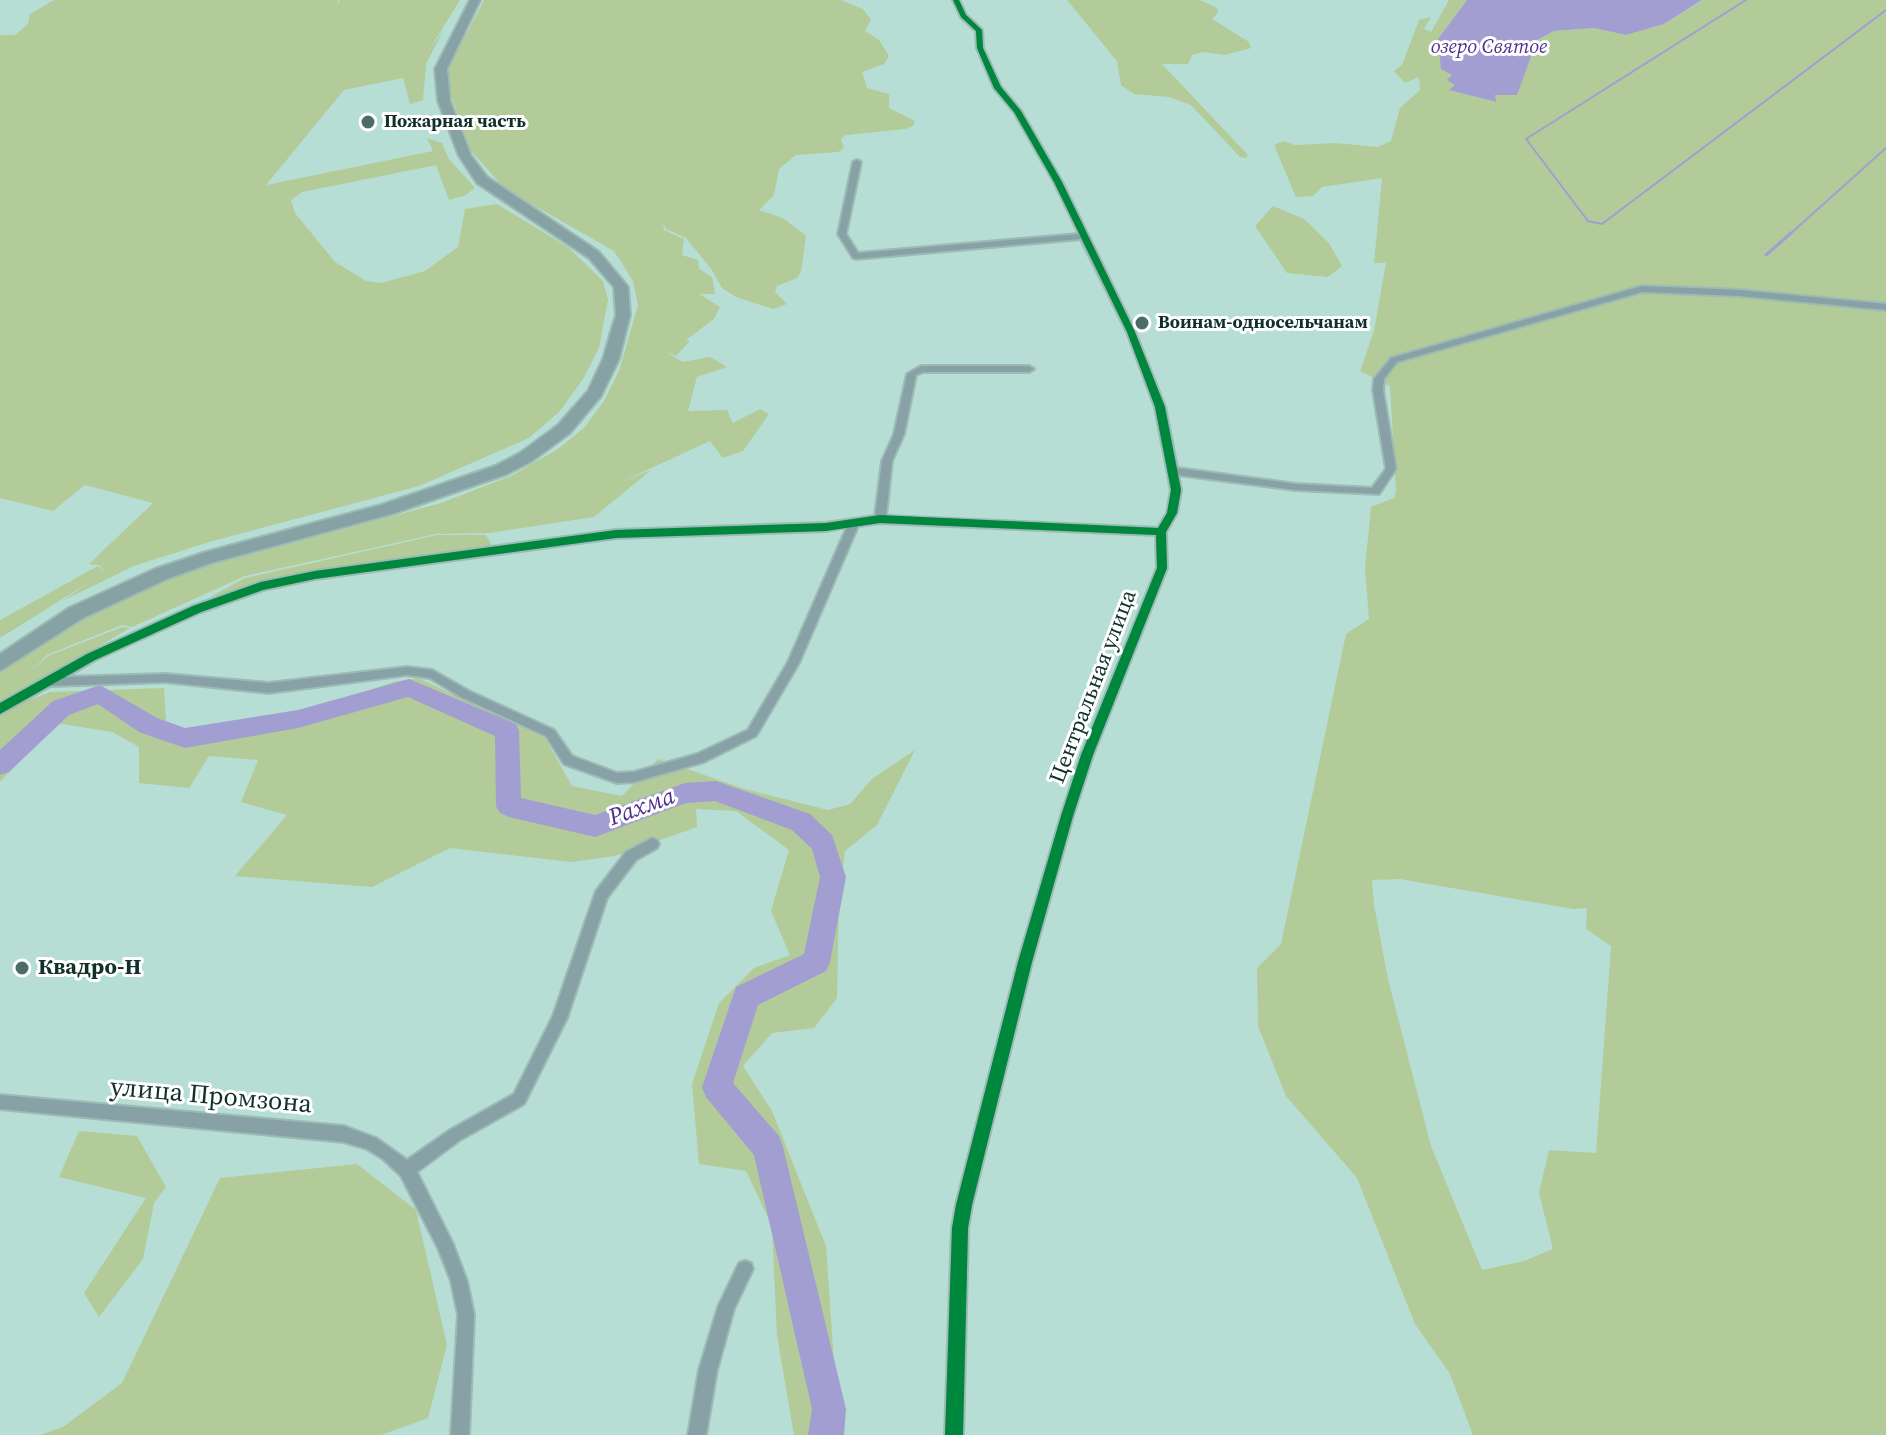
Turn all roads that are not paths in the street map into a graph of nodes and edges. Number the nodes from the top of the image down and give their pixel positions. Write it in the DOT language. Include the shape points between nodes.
graph roads {
  1 [pos="475,0"];
  2 [pos="956,0"];
  3 [pos="857,162"];
  4 [pos="1084,236"];
  5 [pos="1886,307"];
  6 [pos="1029,369"];
  7 [pos="1174,471"];
  8 [pos="880,519"];
  9 [pos="854,524"];
  10 [pos="1161,532"];
  11 [pos="0,664"];
  12 [pos="45,683"];
  13 [pos="0,709"];
  14 [pos="652,844"];
  15 [pos="0,1102"];
  16 [pos="407,1170"];
  17 [pos="745,1269"];
  18 [pos="460,1435"];
  19 [pos="697,1435"];
  20 [pos="954,1435"];
  1 -- 11 [label="main road" via="441,69 444,101 465,156 482,180 594,255 616,278 623,315 595,393 555,437 501,470 386,510 161,574 76,613"];
  2 -- 4 [label="street, Центральная улица" via="963,16 979,30 980,48 998,88 1017,111"];
  3 -- 4 [label="street" via="842,234 856,256"];
  4 -- 7 [label="street, Центральная улица" via="1160,407"];
  5 -- 7 [label="street" via="1642,289 1394,360 1379,379 1378,390 1391,469 1375,492"];
  6 -- 8 [label="street" via="921,369 912,374 899,434 887,461"];
  7 -- 10 [label="street, Центральная улица" via="1172,513"];
  8 -- 9 [label="street"];
  8 -- 10 [label="street"];
  9 -- 12 [label="street" via="616,534 285,580 197,609"];
  9 -- 12 [label="street" via="793,663 752,733 700,758 634,777 617,778 568,760 550,733 432,674 407,671 269,688 165,678"];
  10 -- 20 [label="street, Центральная улица" via="1162,568 1067,816 964,1205"];
  12 -- 13 [label="street"];
  14 -- 16 [label="street" via="631,856 601,895 560,1018 519,1099"];
  15 -- 16 [label="street, улица Промзона" via="344,1134 371,1143"];
  16 -- 18 [label="street" via="445,1244 466,1315"];
  17 -- 19 [label="street" via="726,1307"];
}
